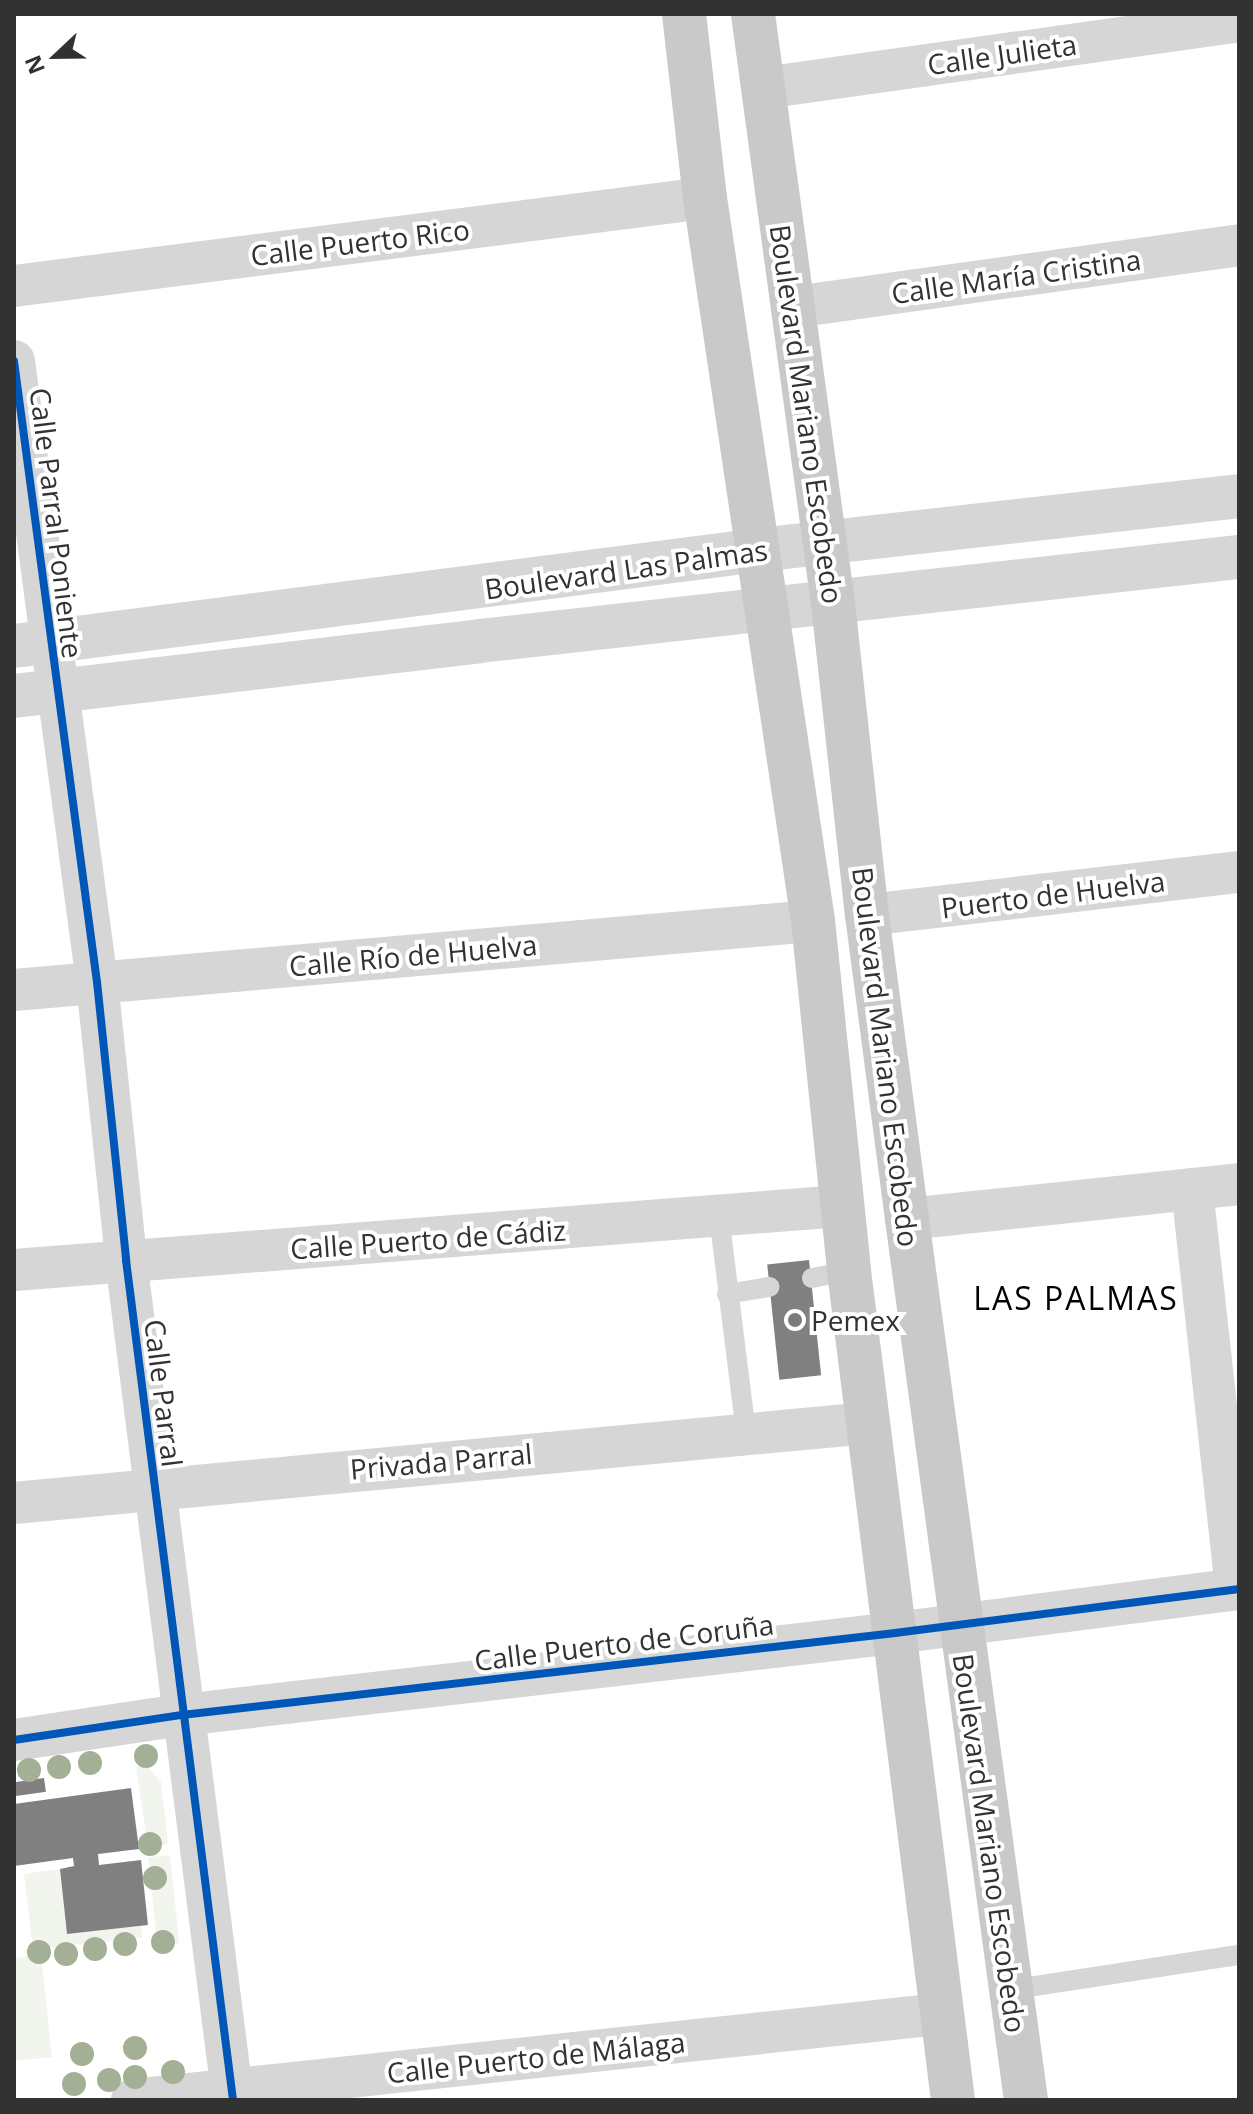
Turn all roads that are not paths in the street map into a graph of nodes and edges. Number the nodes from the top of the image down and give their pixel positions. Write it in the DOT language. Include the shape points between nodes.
graph roads {
  1 [pos="684,14"];
  2 [pos="753,14"];
  3 [pos="1239,21"];
  4 [pos="764,88"];
  5 [pos="705,198"];
  6 [pos="1239,245"];
  7 [pos="14,286"];
  8 [pos="794,307"];
  9 [pos="14,361"];
  10 [pos="1239,496"];
  11 [pos="824,543"];
  12 [pos="759,550"];
  13 [pos="1239,557"];
  14 [pos="833,603"];
  15 [pos="768,610"];
  16 [pos="32,643"];
  17 [pos="35,693"];
  18 [pos="1239,872"];
  19 [pos="867,915"];
  20 [pos="813,921"];
  21 [pos="97,982"];
  22 [pos="14,990"];
  23 [pos="1239,1184"];
  24 [pos="1192,1189"];
  25 [pos="842,1206"];
  26 [pos="719,1216"];
  27 [pos="907,1219"];
  28 [pos="126,1260"];
  29 [pos="14,1270"];
  30 [pos="769,1287"];
  31 [pos="727,1294"];
  32 [pos="868,1423"];
  33 [pos="746,1432"];
  34 [pos="154,1488"];
  35 [pos="14,1503"];
  36 [pos="1238,1589"];
  37 [pos="961,1624"];
  38 [pos="895,1633"];
  39 [pos="182,1715"];
  40 [pos="14,1740"];
  41 [pos="1239,1955"];
  42 [pos="1009,1990"];
  43 [pos="941,2014"];
  44 [pos="232,2094"];
  45 [pos="132,2100"];
  46 [pos="953,2100"];
  47 [pos="1026,2100"];
  1 -- 5 [label="main road, Boulevard Mariano Escobedo"];
  2 -- 4 [label="main road, Boulevard Mariano Escobedo"];
  3 -- 4 [label="street, Calle Julieta"];
  4 -- 8 [label="main road, Boulevard Mariano Escobedo"];
  5 -- 7 [label="street, Calle Puerto Rico"];
  5 -- 12 [label="main road, Boulevard Mariano Escobedo"];
  6 -- 8 [label="street, Calle María Cristina"];
  8 -- 11 [label="main road, Boulevard Mariano Escobedo"];
  9 -- 16 [label="street, Calle Parral Poniente"];
  10 -- 11 [label="street, Boulevard Las Palmas"];
  11 -- 12 [label="street, Boulevard Las Palmas"];
  11 -- 14 [label="main road, Boulevard Mariano Escobedo"];
  12 -- 15 [label="main road, Boulevard Mariano Escobedo"];
  12 -- 16 [label="street, Boulevard Las Palmas"];
  13 -- 14 [label="street, Boulevard Las Palmas"];
  14 -- 15 [label="street, Boulevard Las Palmas"];
  14 -- 19 [label="main road, Boulevard Mariano Escobedo"];
  15 -- 17 [label="street, Boulevard Las Palmas"];
  15 -- 20 [label="main road, Boulevard Mariano Escobedo"];
  16 -- 17 [label="street, Calle Parral Poniente"];
  17 -- 21 [label="street, Calle Parral"];
  18 -- 19 [label="street, Puerto de Huelva"];
  19 -- 27 [label="main road, Boulevard Mariano Escobedo"];
  20 -- 21 [label="street, Calle Río de Huelva"];
  20 -- 25 [label="main road, Boulevard Mariano Escobedo"];
  21 -- 22 [label="street, Calle Río de Huelva"];
  21 -- 28 [label="street, Calle Parral"];
  23 -- 24 [label="street"];
  24 -- 27 [label="street"];
  24 -- 36 [label="street"];
  25 -- 26 [label="street, Calle Puerto de Cádiz"];
  25 -- 32 [label="main road, Boulevard Mariano Escobedo" via="831,1274"];
  26 -- 28 [label="street, Calle Puerto de Cádiz"];
  26 -- 31 [label="lane"];
  27 -- 37 [label="main road, Boulevard Mariano Escobedo"];
  28 -- 29 [label="street, Calle Puerto de Cádiz"];
  28 -- 34 [label="street, Calle Parral"];
  30 -- 31 [label="lane"];
  31 -- 33 [label="lane"];
  32 -- 33 [label="street, Privada Parral"];
  32 -- 38 [label="main road, Boulevard Mariano Escobedo"];
  33 -- 34 [label="street, Privada Parral"];
  34 -- 35 [label="street, Privada Parral"];
  34 -- 39 [label="street, Calle Parral"];
  36 -- 37 [label="street, Calle Puerto de Coruña"];
  37 -- 38 [label="street, Calle Puerto de Coruña"];
  37 -- 42 [label="main road, Boulevard Mariano Escobedo"];
  38 -- 39 [label="street, Calle Puerto de Coruña"];
  38 -- 43 [label="main road, Boulevard Mariano Escobedo"];
  39 -- 40 [label="street, Calle Puerto de Coruña"];
  39 -- 44 [label="street, Calle Parral"];
  41 -- 42 [label="lane"];
  42 -- 47 [label="main road, Boulevard Mariano Escobedo"];
  43 -- 44 [label="street, Calle Puerto de Málaga"];
  43 -- 46 [label="main road, Boulevard Mariano Escobedo"];
  44 -- 45 [label="street, Calle Puerto de Málaga"];
}
